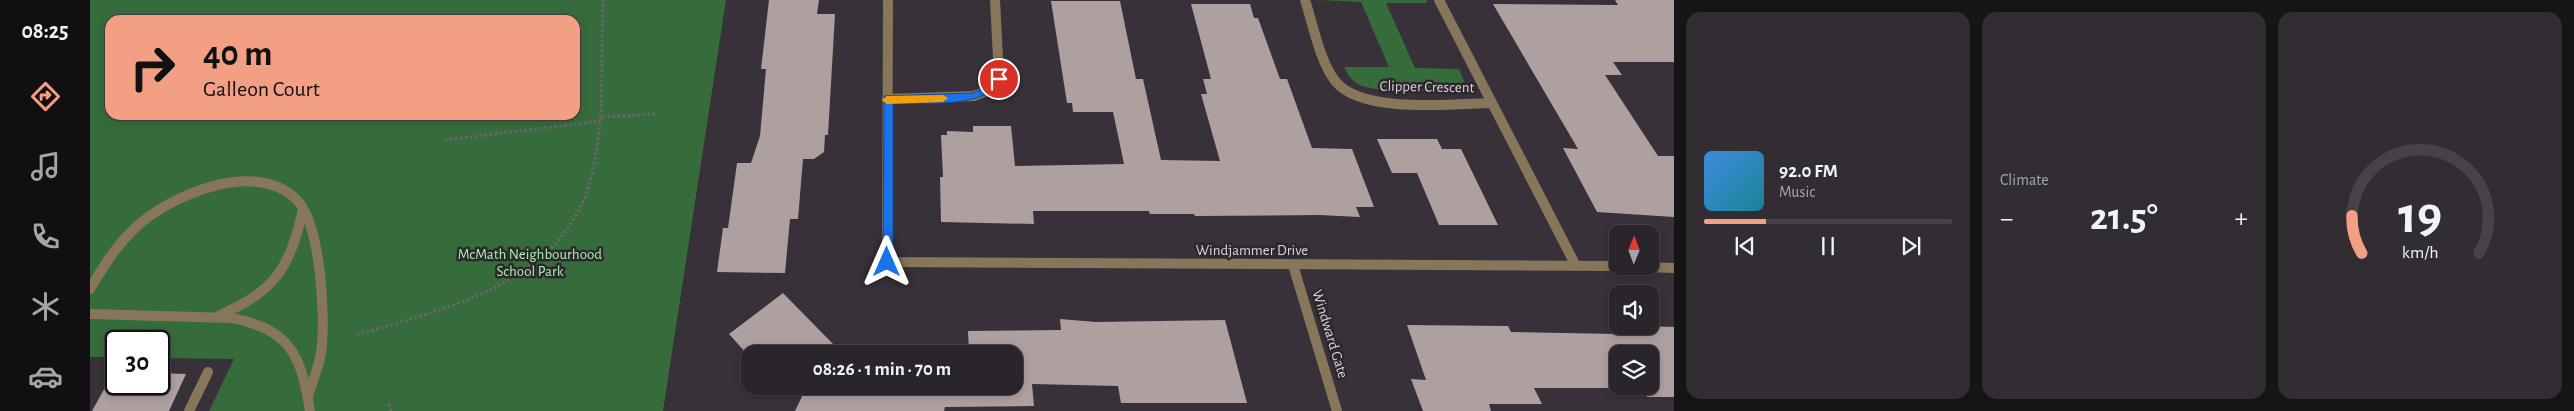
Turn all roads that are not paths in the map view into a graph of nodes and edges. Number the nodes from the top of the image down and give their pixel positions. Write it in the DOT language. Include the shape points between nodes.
graph roads {
  1 [pos="888,0"];
  2 [pos="995,0"];
  3 [pos="1305,0"];
  4 [pos="1439,0"];
  5 [pos="888,99"];
  6 [pos="1491,103"];
  7 [pos="303,210"];
  8 [pos="1293,265"];
  9 [pos="1576,266"];
  10 [pos="1609,266"];
  11 [pos="1659,267"];
  12 [pos="1674,268"];
  13 [pos="90,290"];
  14 [pos="90,314"];
  15 [pos="219,315"];
  16 [pos="208,372"];
  17 [pos="308,396"];
  18 [pos="189,411"];
  19 [pos="310,411"];
  20 [pos="1337,411"];
  1 -- 5 [label="street"];
  2 -- 5 [label="street" via="999,79 989,90 965,97"];
  3 -- 6 [label="street, Clipper Crescent" via="1332,75 1347,92 1384,102"];
  4 -- 6 [label="street, Clipper Crescent"];
  5 -- 8 [label="street, Windjammer Drive" via="887,262"];
  6 -- 9 [label="street, Clipper Crescent"];
  7 -- 13 [label="street" via="283,188 269,183 243,181 220,184 189,195 164,206 143,221 114,253"];
  7 -- 15 [label="street" via="296,245 275,282 248,303"];
  7 -- 17 [label="street" via="311,225 315,244 320,307 321,351"];
  8 -- 9 [label="street, Windjammer Drive"];
  8 -- 20 [label="street, Windward Gate"];
  9 -- 10 [label="street, Windjammer Drive"];
  11 -- 12 [label="street, Windjammer Drive"];
  14 -- 15 [label="street"];
  15 -- 17 [label="street" via="244,318 269,327 283,339 302,366"];
  16 -- 18 [label="street"];
  17 -- 19 [label="street"];
}
